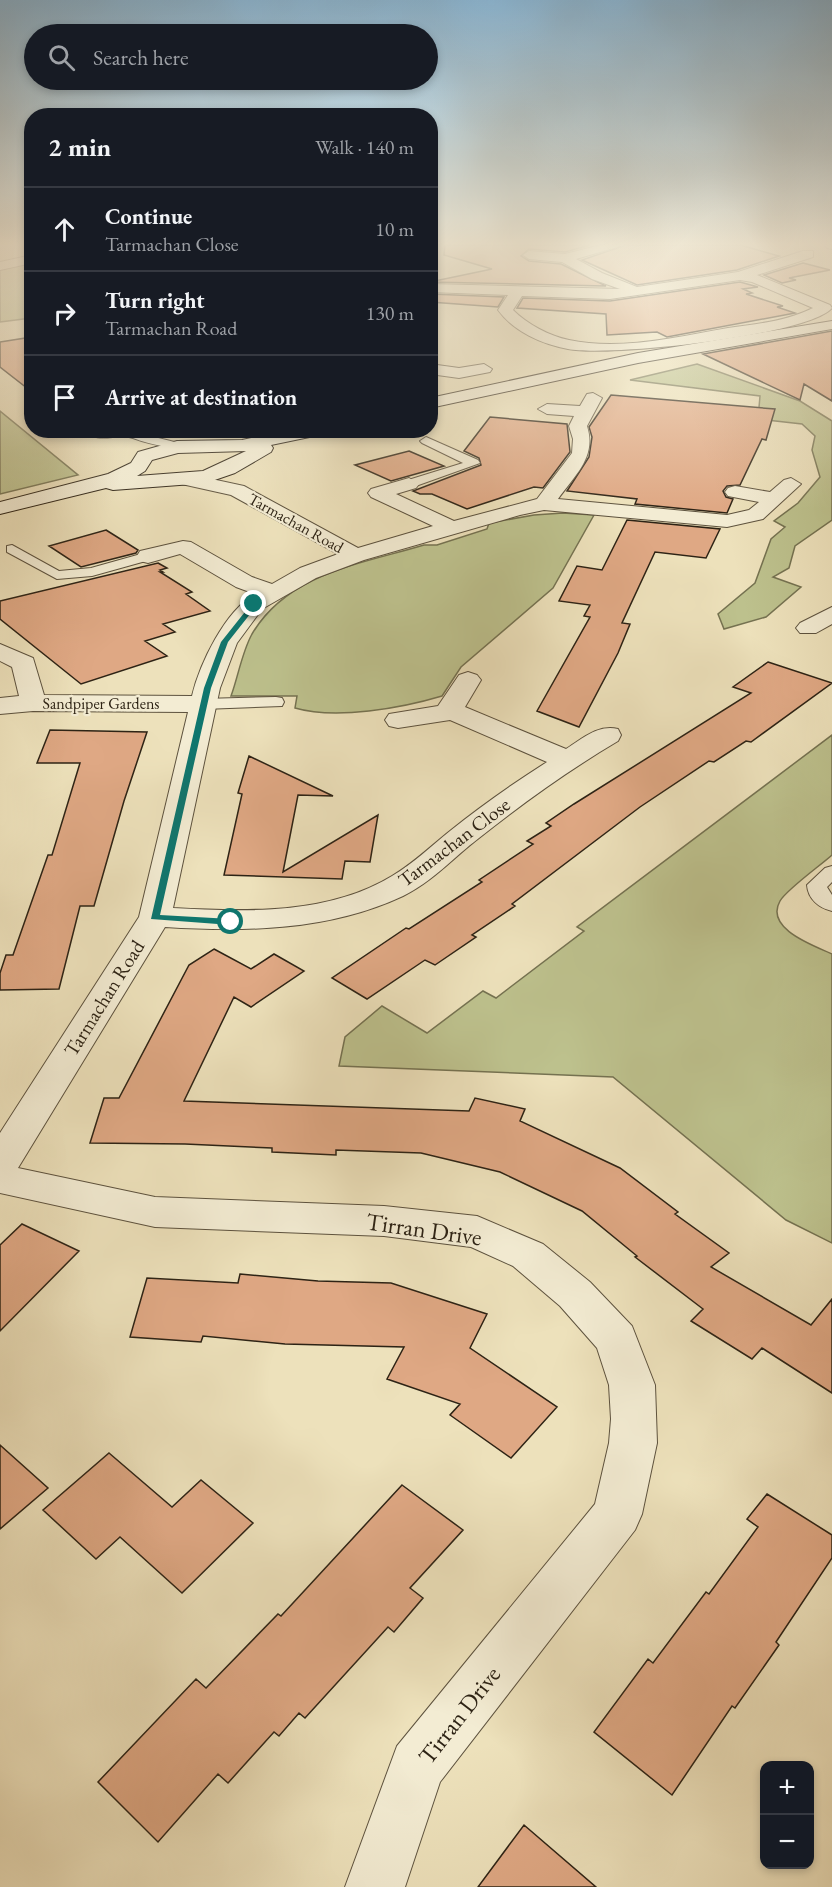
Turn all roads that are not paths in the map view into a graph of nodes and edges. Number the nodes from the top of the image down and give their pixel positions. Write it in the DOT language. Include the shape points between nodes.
graph roads {
  1 [pos="539,333"];
  2 [pos="726,333"];
  3 [pos="785,333"];
  4 [pos="484,369"];
  5 [pos="438,370"];
  6 [pos="438,401"];
  7 [pos="547,409"];
  8 [pos="110,438"];
  9 [pos="286,438"];
  10 [pos="289,438"];
  11 [pos="426,441"];
  12 [pos="141,445"];
  13 [pos="197,447"];
  14 [pos="227,468"];
  15 [pos="179,479"];
  16 [pos="409,484"];
  17 [pos="792,484"];
  18 [pos="83,488"];
  19 [pos="237,490"];
  20 [pos="735,492"];
  21 [pos="378,493"];
  22 [pos="357,499"];
  23 [pos="775,499"];
  24 [pos="544,504"];
  25 [pos="0,508"];
  26 [pos="451,527"];
  27 [pos="213,538"];
  28 [pos="183,547"];
  29 [pos="12,549"];
  30 [pos="356,555"];
  31 [pos="148,556"];
  32 [pos="272,592"];
  33 [pos="832,614"];
  34 [pos="808,628"];
  35 [pos="0,651"];
  36 [pos="468,680"];
  37 [pos="276,702"];
  38 [pos="33,703"];
  39 [pos="203,704"];
  40 [pos="0,706"];
  41 [pos="453,712"];
  42 [pos="398,720"];
  43 [pos="608,735"];
  44 [pos="567,760"];
  45 [pos="832,872"];
  46 [pos="832,904"];
  47 [pos="155,917"];
  48 [pos="0,1165"];
  49 [pos="0,1179"];
  50 [pos="375,1887"];
  1 -- 2 [label="street" via="577,346 675,342"];
  3 -- 6 [label="street" via="638,358"];
  4 -- 5 [label="street" via="459,373"];
  7 -- 24 [label="street" via="588,405 578,426 582,439 580,453"];
  8 -- 12 [label="lane"];
  9 -- 13 [label="street" via="242,446"];
  10 -- 14 [label="street"];
  11 -- 16 [label="lane" via="474,463"];
  12 -- 13 [label="street" via="165,449"];
  12 -- 15 [label="street, Tarmachan Road" via="151,476"];
  12 -- 18 [label="street"];
  13 -- 14 [label="street, Tarmachan Road" via="230,455 233,459"];
  14 -- 15 [label="street" via="206,477"];
  14 -- 19 [label="street, Tarmachan Road"];
  15 -- 18 [label="street"];
  15 -- 19 [label="street, Tarmachan Road"];
  16 -- 21 [label="street"];
  17 -- 23 [label="street, Tarmachan Road"];
  18 -- 25 [label="street"];
  19 -- 30 [label="street, Tarmachan Road"];
  20 -- 23 [label="street"];
  21 -- 22 [label="street"];
  21 -- 26 [label="street"];
  23 -- 24 [label="street, Tarmachan Road" via="756,515 727,521"];
  24 -- 26 [label="street, Tarmachan Road"];
  26 -- 30 [label="street, Tarmachan Road"];
  27 -- 28 [label="street"];
  28 -- 31 [label="street"];
  28 -- 32 [label="street" via="244,582"];
  29 -- 31 [label="lane" via="57,575 92,572"];
  30 -- 32 [label="street, Tarmachan Road"];
  32 -- 39 [label="street, Tarmachan Road" via="254,604 225,642"];
  33 -- 34 [label="street"];
  35 -- 38 [label="street" via="24,663"];
  36 -- 41 [label="street" via="451,705"];
  37 -- 39 [label="lane"];
  38 -- 39 [label="street, Sandpiper Gardens"];
  38 -- 40 [label="street, Sandpiper Gardens"];
  39 -- 47 [label="street, Tarmachan Road"];
  41 -- 42 [label="street"];
  41 -- 44 [label="street"];
  43 -- 44 [label="street, Tarmachan Close"];
  44 -- 47 [label="street, Tarmachan Close" via="393,889 296,917 231,922"];
  45 -- 46 [label="lane" via="817,885 818,894"];
  47 -- 48 [label="street, Tarmachan Road"];
  49 -- 50 [label="street, Tirran Drive" via="155,1212 384,1221 477,1232 528,1255 575,1294 616,1339 632,1385 634,1419 633,1443 617,1514 417,1766"];
}
